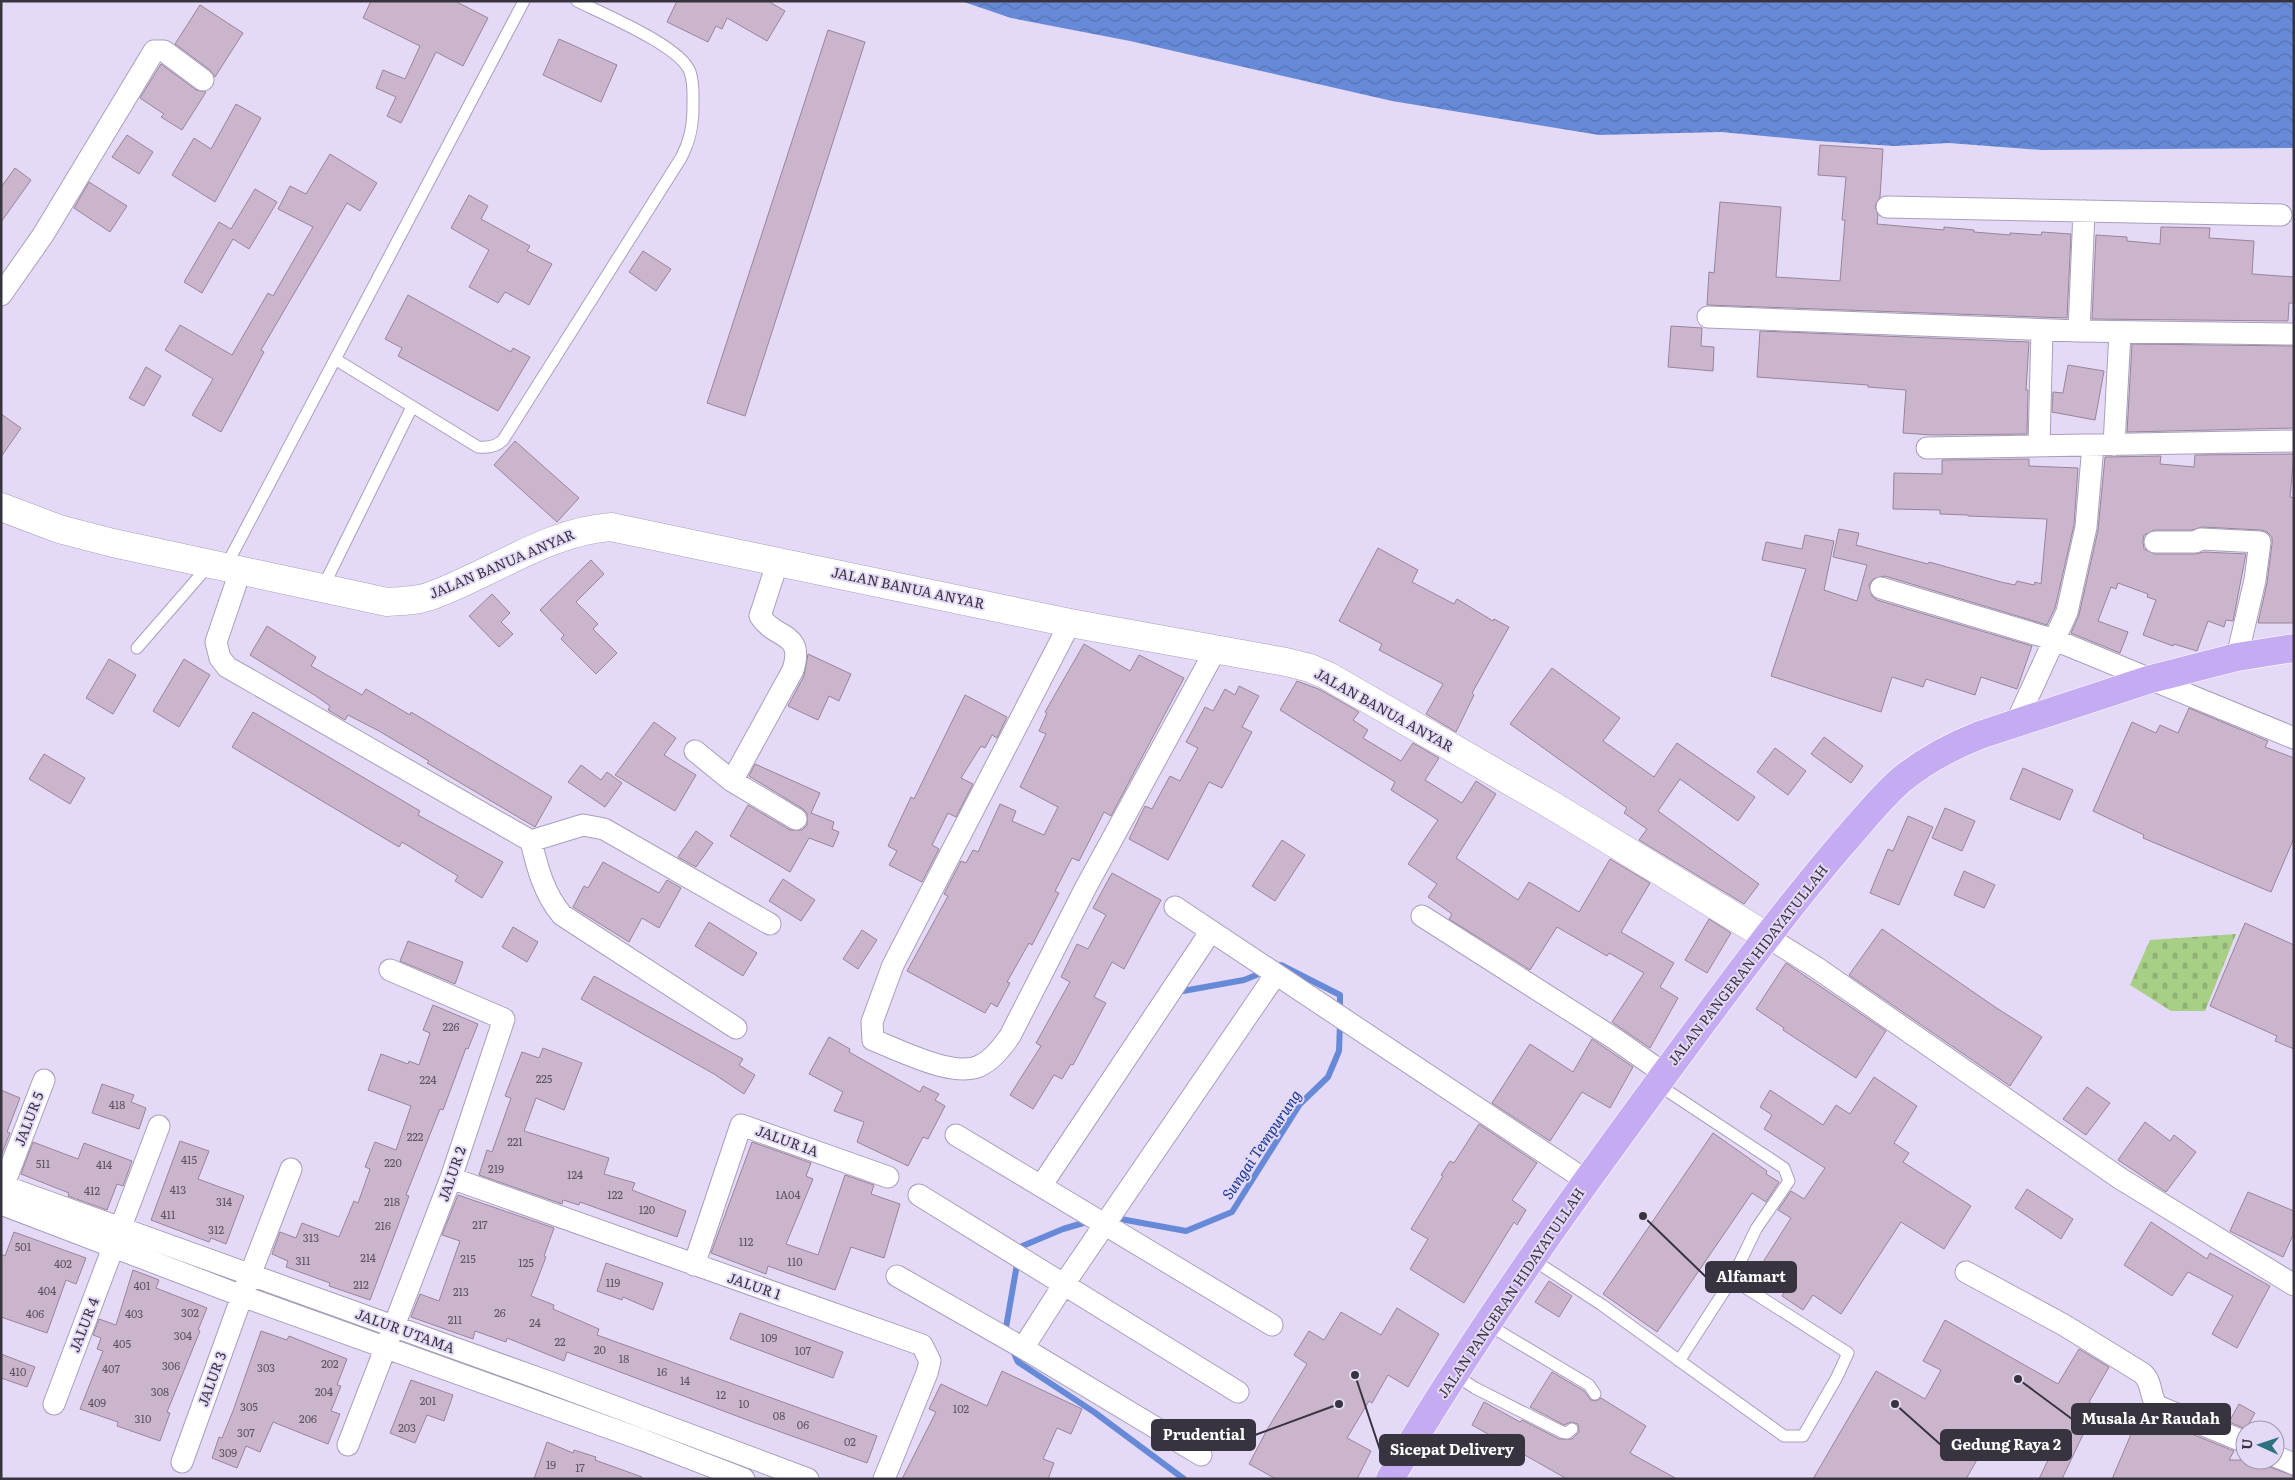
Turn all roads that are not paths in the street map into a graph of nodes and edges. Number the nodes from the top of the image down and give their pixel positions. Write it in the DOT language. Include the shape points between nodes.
graph roads {
  1 [pos="524,1"];
  2 [pos="577,1"];
  3 [pos="203,80"];
  4 [pos="1886,207"];
  5 [pos="2084,211"];
  6 [pos="2281,215"];
  7 [pos="1,295"];
  8 [pos="1708,317"];
  9 [pos="2042,330"];
  10 [pos="2079,331"];
  11 [pos="2120,332"];
  12 [pos="2294,334"];
  13 [pos="335,359"];
  14 [pos="412,408"];
  15 [pos="2294,441"];
  16 [pos="2114,444"];
  17 [pos="2093,445"];
  18 [pos="2039,446"];
  19 [pos="1927,448"];
  20 [pos="1,507"];
  21 [pos="2155,542"];
  22 [pos="778,561"];
  23 [pos="226,566"];
  24 [pos="323,588"];
  25 [pos="1882,588"];
  26 [pos="1070,623"];
  27 [pos="2055,640"];
  28 [pos="137,648"];
  29 [pos="2294,648"];
  30 [pos="1216,649"];
  31 [pos="2237,657"];
  32 [pos="2151,679"];
  33 [pos="2016,723"];
  34 [pos="2294,738"];
  35 [pos="694,751"];
  36 [pos="732,781"];
  37 [pos="796,819"];
  38 [pos="530,841"];
  39 [pos="1176,907"];
  40 [pos="1422,916"];
  41 [pos="770,924"];
  42 [pos="1210,930"];
  43 [pos="1766,936"];
  44 [pos="390,970"];
  45 [pos="1276,974"];
  46 [pos="736,1028"];
  47 [pos="1661,1079"];
  48 [pos="44,1080"];
  49 [pos="159,1126"];
  50 [pos="956,1136"];
  51 [pos="291,1169"];
  52 [pos="888,1177"];
  53 [pos="451,1178"];
  54 [pos="1587,1182"];
  55 [pos="1041,1186"];
  56 [pos="2,1192"];
  57 [pos="919,1195"];
  58 [pos="1105,1224"];
  59 [pos="117,1238"];
  60 [pos="1532,1259"];
  61 [pos="694,1265"];
  62 [pos="1966,1272"];
  63 [pos="250,1275"];
  64 [pos="897,1276"];
  65 [pos="1732,1279"];
  66 [pos="1064,1284"];
  67 [pos="2294,1285"];
  68 [pos="242,1296"];
  69 [pos="1487,1324"];
  70 [pos="1272,1325"];
  71 [pos="394,1327"];
  72 [pos="387,1348"];
  73 [pos="1023,1348"];
  74 [pos="1678,1361"];
  75 [pos="1455,1375"];
  76 [pos="1238,1392"];
  77 [pos="1595,1394"];
  78 [pos="54,1404"];
  79 [pos="651,1420"];
  80 [pos="1572,1429"];
  81 [pos="2235,1438"];
  82 [pos="643,1440"];
  83 [pos="348,1445"];
  84 [pos="1201,1455"];
  85 [pos="182,1462"];
  86 [pos="744,1479"];
  87 [pos="808,1479"];
  88 [pos="884,1479"];
  89 [pos="1390,1479"];
  1 -- 13 [label="lane"];
  2 -- 14 [label="lane" via="659,43 684,63 690,71 693,88 689,141 500,444 478,447"];
  3 -- 7 [label="street" via="164,51 154,51 43,235"];
  4 -- 5 [label="street"];
  5 -- 6 [label="street"];
  5 -- 10 [label="street"];
  8 -- 9 [label="street"];
  9 -- 10 [label="street"];
  9 -- 18 [label="street"];
  10 -- 11 [label="street"];
  11 -- 12 [label="street"];
  11 -- 16 [label="street"];
  13 -- 14 [label="lane"];
  13 -- 23 [label="lane"];
  14 -- 24 [label="lane"];
  15 -- 16 [label="street"];
  16 -- 17 [label="street"];
  17 -- 18 [label="street"];
  17 -- 27 [label="street" via="2086,527 2067,612"];
  18 -- 19 [label="street"];
  20 -- 23 [label="street, JALAN BANUA ANYAR" via="58,529"];
  21 -- 31 [label="street" via="2195,542 2201,539 2260,542 2255,580"];
  22 -- 24 [label="street, JALAN BANUA ANYAR" via="643,532 611,527 588,528 431,596 387,602"];
  22 -- 26 [label="street, JALAN BANUA ANYAR"];
  22 -- 36 [label="street" via="760,616 793,643 796,660"];
  23 -- 24 [label="street, JALAN BANUA ANYAR"];
  23 -- 28 [label="lane"];
  23 -- 38 [label="street" via="216,642 220,658 227,667"];
  25 -- 27 [label="street"];
  26 -- 30 [label="street, JALAN BANUA ANYAR"];
  26 -- 30 [label="street" via="893,965 872,1022 874,1040 947,1068 967,1069 983,1065 1010,1036 1086,886"];
  27 -- 32 [label="street"];
  27 -- 33 [label="street"];
  29 -- 31 [label="main road, JALAN PANGERAN HIDAYATULLAH"];
  30 -- 43 [label="street, JALAN BANUA ANYAR" via="1286,662 1328,676 1555,807"];
  31 -- 32 [label="main road, JALAN PANGERAN HIDAYATULLAH"];
  32 -- 33 [label="main road, JALAN PANGERAN HIDAYATULLAH"];
  32 -- 34 [label="street"];
  33 -- 43 [label="main road, JALAN PANGERAN HIDAYATULLAH" via="1955,745 1902,780 1822,867"];
  35 -- 36 [label="street"];
  36 -- 37 [label="street"];
  38 -- 41 [label="street" via="583,825 604,829"];
  38 -- 46 [label="street" via="552,904 562,915"];
  39 -- 42 [label="street"];
  40 -- 47 [label="street" via="1615,1039"];
  42 -- 45 [label="street"];
  42 -- 55 [label="street"];
  43 -- 47 [label="main road, JALAN PANGERAN HIDAYATULLAH"];
  43 -- 67 [label="street" via="2121,1179"];
  44 -- 53 [label="street, JALUR 2" via="504,1019"];
  45 -- 54 [label="street"];
  45 -- 58 [label="street"];
  47 -- 54 [label="main road, JALAN PANGERAN HIDAYATULLAH"];
  47 -- 65 [label="lane" via="1784,1168 1789,1181 1756,1229"];
  48 -- 56 [label="street, JALUR 5"];
  49 -- 59 [label="street, JALUR 4"];
  50 -- 55 [label="street"];
  51 -- 63 [label="street"];
  52 -- 61 [label="street, JALUR 1A" via="741,1125"];
  53 -- 61 [label="street, JALUR 1"];
  53 -- 71 [label="street, JALUR 2"];
  54 -- 60 [label="main road, JALAN PANGERAN HIDAYATULLAH"];
  55 -- 58 [label="street"];
  56 -- 59 [label="street, JALUR UTAMA"];
  57 -- 66 [label="street"];
  58 -- 66 [label="street"];
  58 -- 70 [label="street"];
  59 -- 63 [label="street, JALUR UTAMA"];
  59 -- 68 [label="street, JALUR UTAMA"];
  59 -- 78 [label="street, JALUR 4"];
  60 -- 69 [label="main road, JALAN PANGERAN HIDAYATULLAH"];
  60 -- 74 [label="lane"];
  61 -- 88 [label="street, JALUR 1" via="922,1345 930,1361 927,1373"];
  62 -- 81 [label="street" via="2064,1325 2142,1373 2150,1382 2157,1406"];
  63 -- 68 [label="street, JALUR 3"];
  63 -- 71 [label="street, JALUR UTAMA"];
  64 -- 73 [label="street"];
  65 -- 74 [label="lane"];
  65 -- 74 [label="lane" via="1848,1353 1803,1436 1784,1436"];
  66 -- 73 [label="street"];
  66 -- 76 [label="street"];
  68 -- 72 [label="street, JALUR UTAMA"];
  68 -- 85 [label="street, JALUR 3"];
  69 -- 75 [label="main road, JALAN PANGERAN HIDAYATULLAH"];
  69 -- 77 [label="lane" via="1589,1385"];
  71 -- 72 [label="street, JALUR 2"];
  71 -- 79 [label="street, JALUR UTAMA"];
  72 -- 82 [label="street, JALUR UTAMA"];
  72 -- 83 [label="street"];
  73 -- 84 [label="street"];
  75 -- 80 [label="lane" via="1562,1432"];
  75 -- 89 [label="main road, JALAN PANGERAN HIDAYATULLAH"];
  79 -- 82 [label="street"];
  79 -- 87 [label="street, JALUR UTAMA"];
  82 -- 86 [label="street, JALUR UTAMA"];
}
